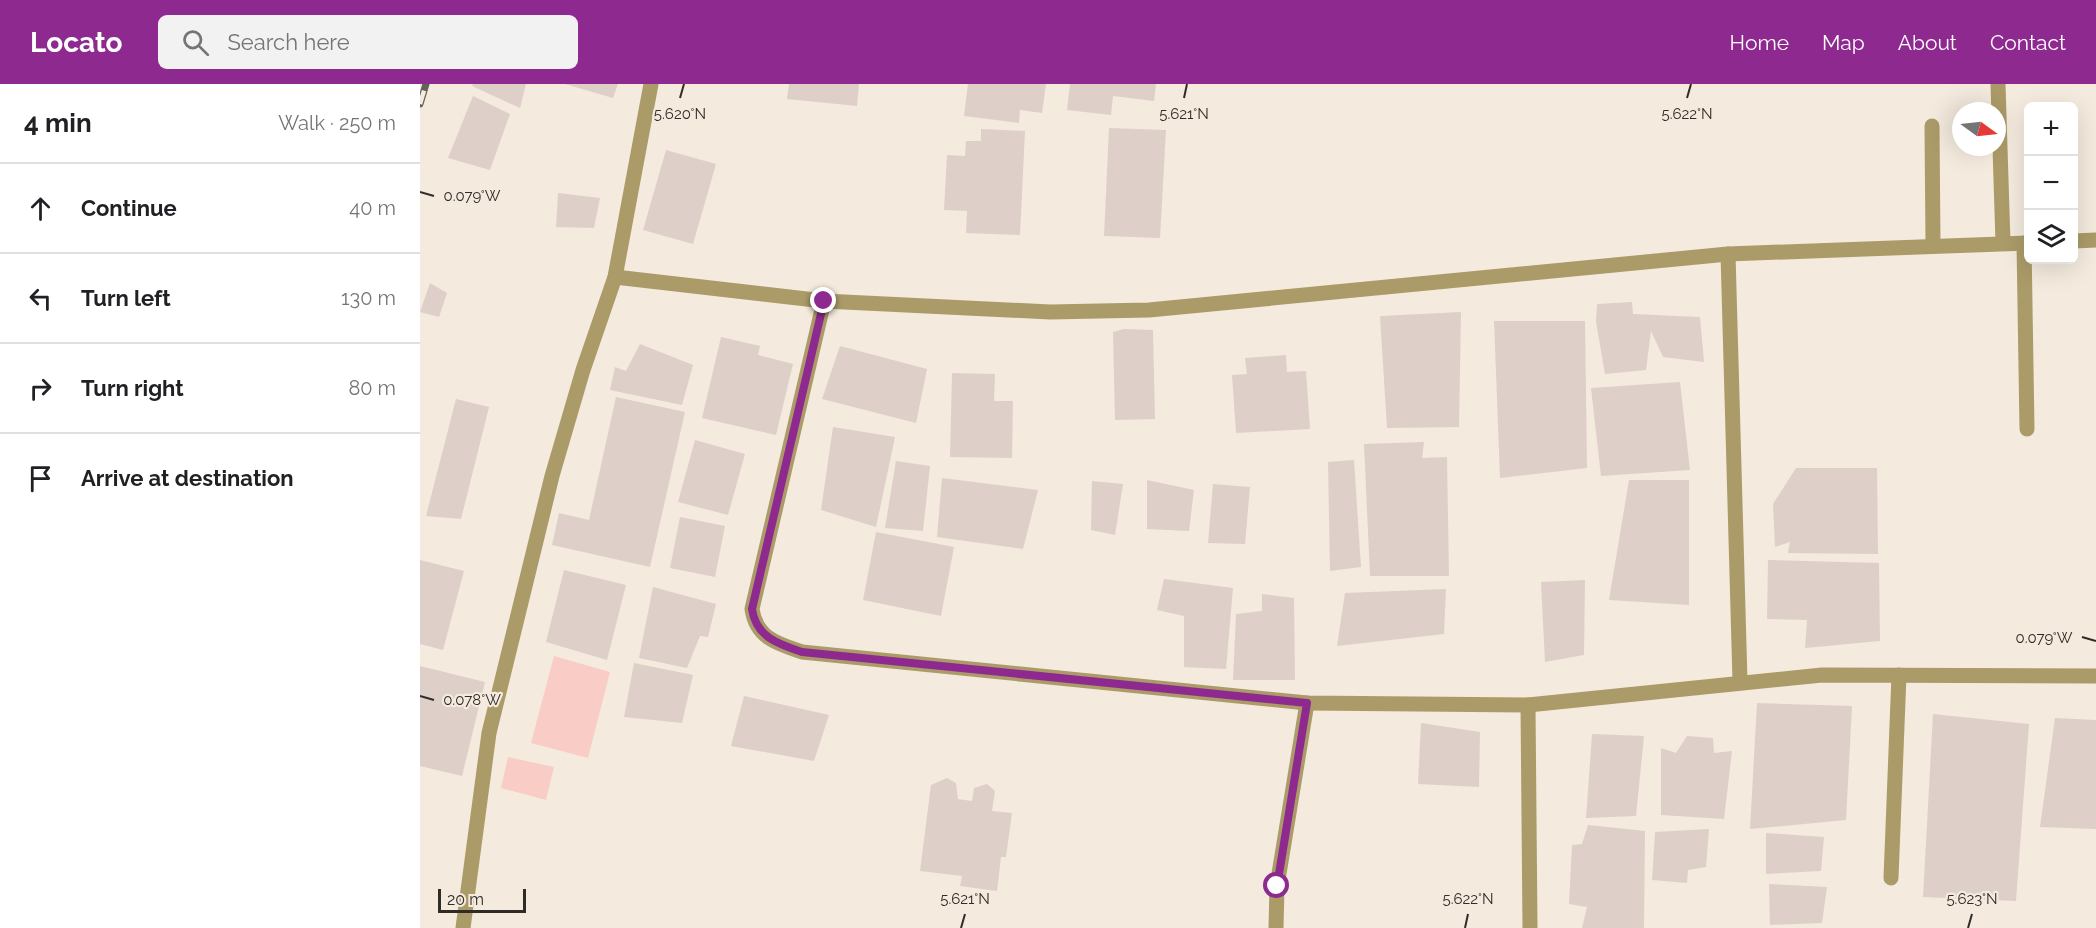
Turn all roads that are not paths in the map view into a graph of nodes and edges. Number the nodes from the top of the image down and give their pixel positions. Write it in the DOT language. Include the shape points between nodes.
graph roads {
  1 [pos="651,84"];
  2 [pos="1998,84"];
  3 [pos="1932,126"];
  4 [pos="2096,240"];
  5 [pos="2078,241"];
  6 [pos="2003,243"];
  7 [pos="2024,243"];
  8 [pos="1933,246"];
  9 [pos="1728,254"];
  10 [pos="2026,264"];
  11 [pos="615,277"];
  12 [pos="824,301"];
  13 [pos="2027,429"];
  14 [pos="1899,675"];
  15 [pos="2096,676"];
  16 [pos="1740,681"];
  17 [pos="1307,703"];
  18 [pos="1528,705"];
  19 [pos="1891,878"];
  20 [pos="463,928"];
  21 [pos="1276,928"];
  22 [pos="1530,928"];
  1 -- 11 [label="street"];
  2 -- 6 [label="street"];
  3 -- 8 [label="street"];
  4 -- 5 [label="street"];
  6 -- 7 [label="street"];
  6 -- 8 [label="street"];
  8 -- 9 [label="street"];
  9 -- 12 [label="street" via="1149,310 1050,312"];
  9 -- 16 [label="street"];
  10 -- 13 [label="street"];
  11 -- 12 [label="street"];
  11 -- 20 [label="street" via="552,476 489,733"];
  12 -- 17 [label="street" via="752,609 761,634 802,652"];
  14 -- 15 [label="street"];
  14 -- 16 [label="street"];
  14 -- 19 [label="street"];
  16 -- 18 [label="street"];
  17 -- 18 [label="street"];
  17 -- 21 [label="street" via="1277,886"];
  18 -- 22 [label="street"];
}
